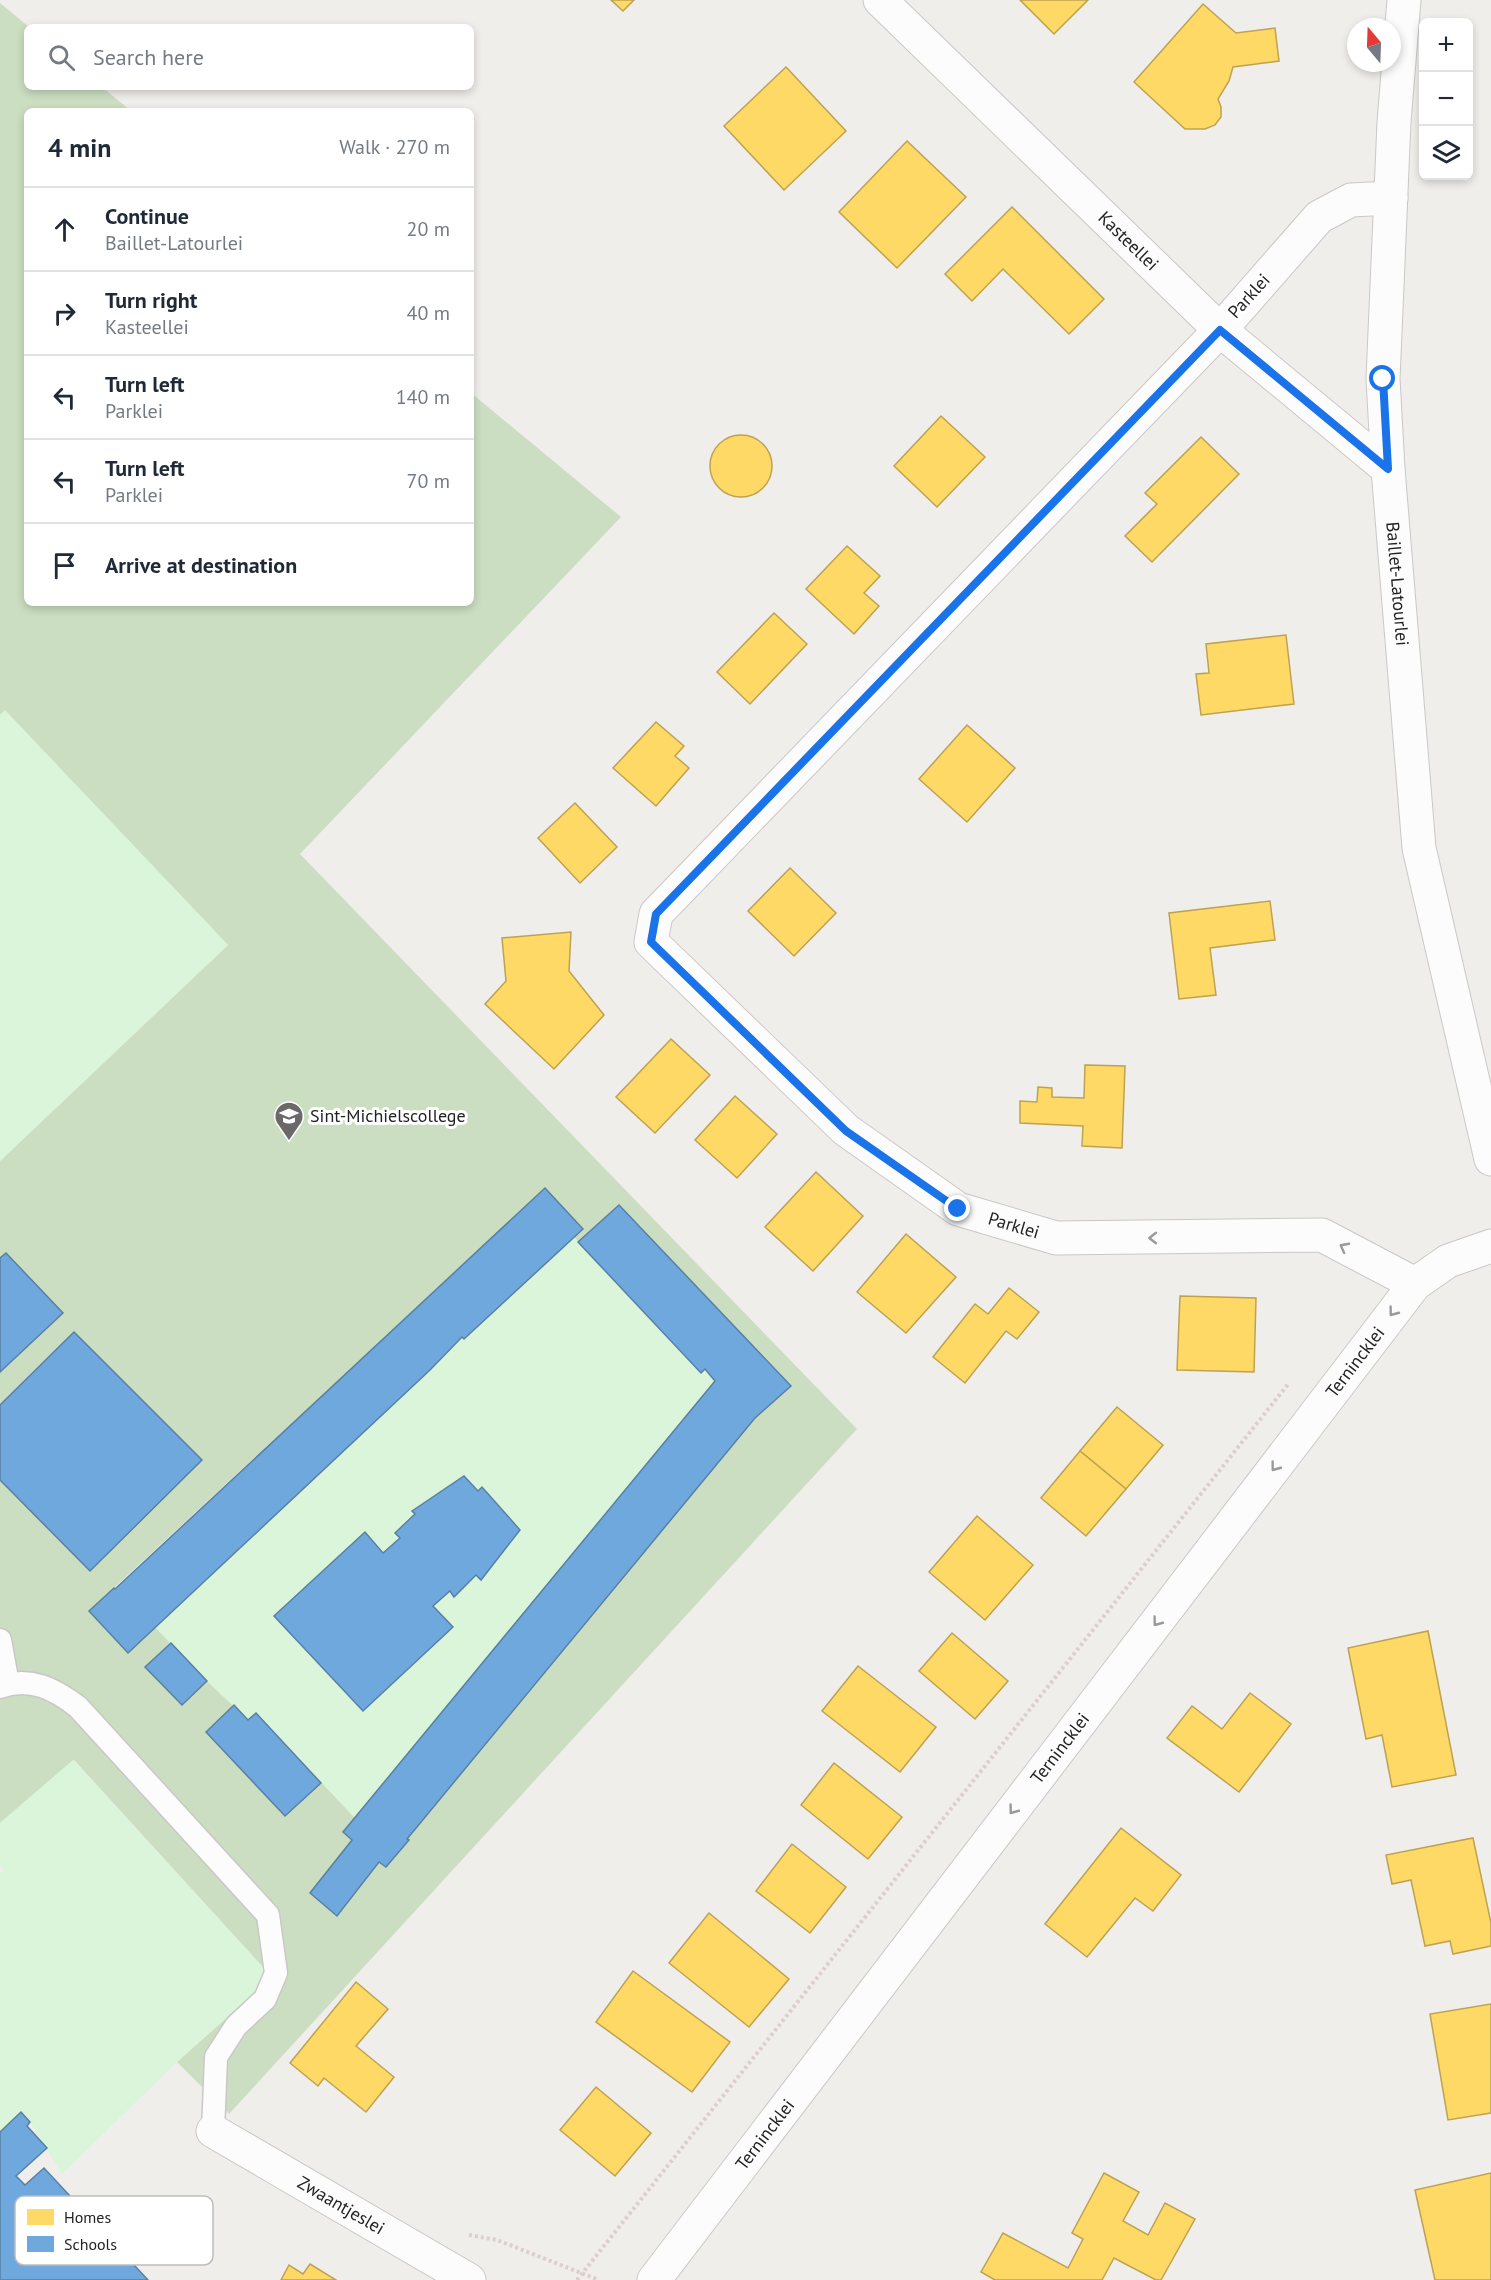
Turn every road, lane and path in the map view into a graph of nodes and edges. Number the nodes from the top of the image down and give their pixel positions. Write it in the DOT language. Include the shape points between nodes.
graph roads {
  1 [pos="880,0"];
  2 [pos="1404,0"];
  3 [pos="1391,198"];
  4 [pos="1220,330"];
  5 [pos="1388,469"];
  6 [pos="1487,1121"];
  7 [pos="1491,1159"];
  8 [pos="1491,1246"];
  9 [pos="1415,1284"];
  10 [pos="1293,1379"];
  11 [pos="0,1640"];
  12 [pos="4,1685"];
  13 [pos="213,2132"];
  14 [pos="581,2274"];
  15 [pos="470,2280"];
  16 [pos="577,2280"];
  17 [pos="599,2280"];
  18 [pos="654,2280"];
  1 -- 4 [label="street, Kasteellei"];
  2 -- 3 [label="street, Baillet-Latourlei"];
  3 -- 4 [label="street, Parklei" via="1351,200 1319,217"];
  3 -- 5 [label="street, Baillet-Latourlei" via="1383,379"];
  4 -- 5 [label="street, Kasteellei"];
  9 -- 4 [label="street, Parklei, one-way" via="1322,1235 1056,1238 958,1209 846,1131 651,942 656,914"];
  5 -- 6 [label="street, Baillet-Latourlei" via="1419,848"];
  6 -- 7 [label="street, Baillet-Latourlei"];
  8 -- 9 [label="street, Ternincklei" via="1448,1261"];
  9 -- 18 [label="street, Ternincklei, one-way"];
  10 -- 14 [label="path"];
  11 -- 12 [label="lane"];
  12 -- 13 [label="lane" via="33,1684 56,1690 78,1707 268,1915 276,1973 265,1999 236,2026 216,2057"];
  13 -- 15 [label="street, Zwaantjeslei"];
  14 -- 16 [label="path"];
  14 -- 17 [label="path"];
}
